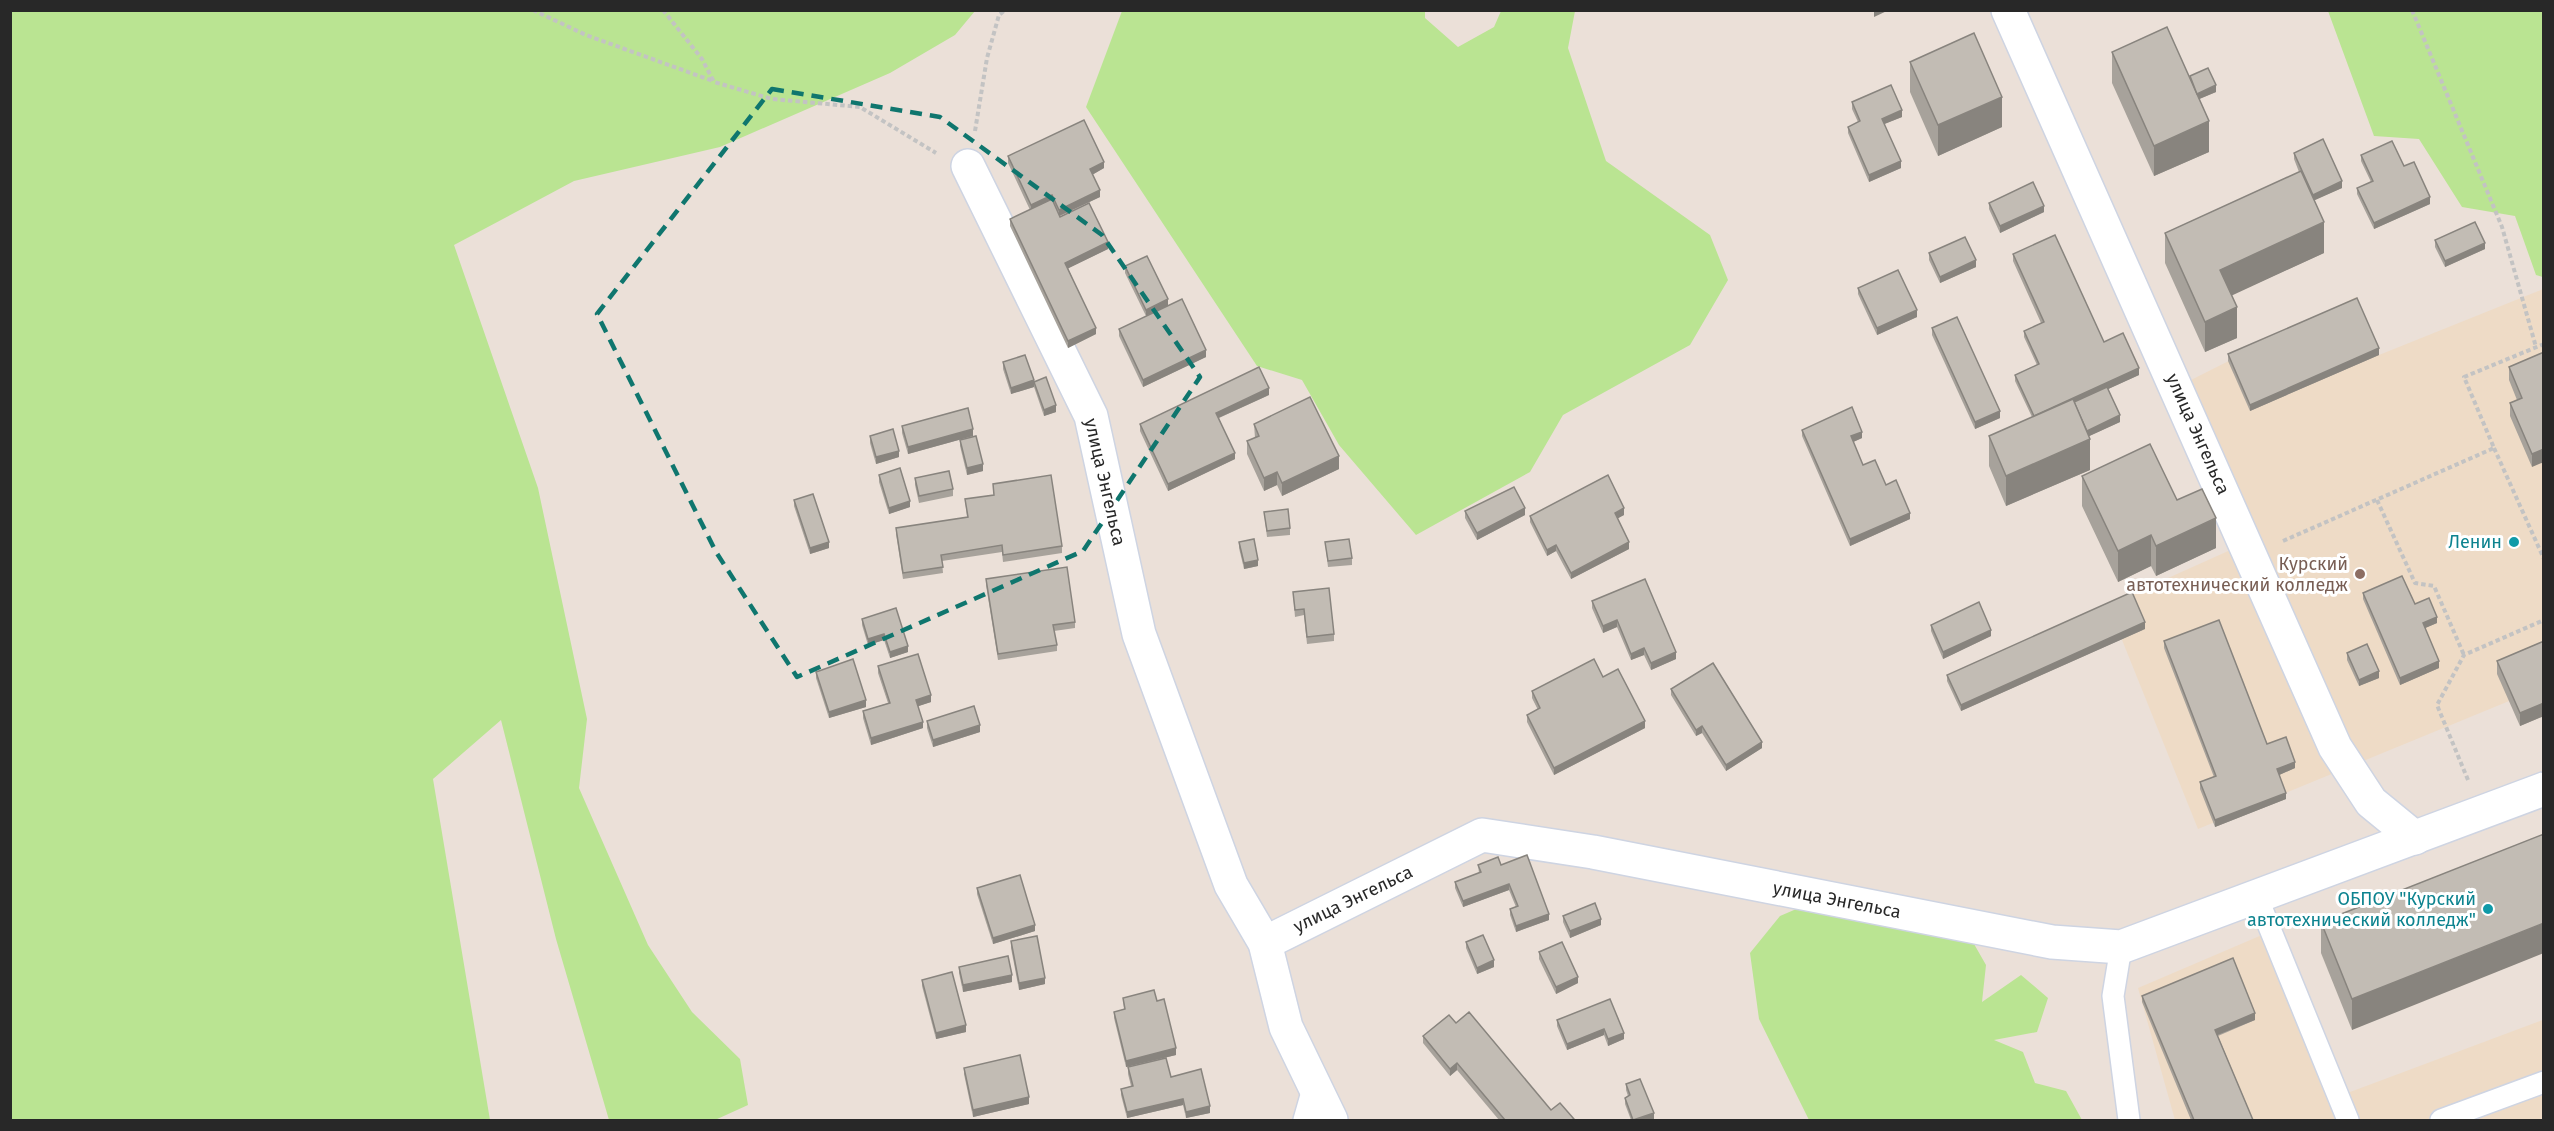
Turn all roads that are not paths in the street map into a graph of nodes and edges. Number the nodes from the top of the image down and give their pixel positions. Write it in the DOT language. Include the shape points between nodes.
graph roads {
  1 [pos="2008,10"];
  2 [pos="968,166"];
  3 [pos="2544,789"];
  4 [pos="2415,837"];
  5 [pos="2257,897"];
  6 [pos="1265,943"];
  7 [pos="2121,947"];
  8 [pos="2544,1083"];
  9 [pos="1314,1085"];
  10 [pos="1304,1120"];
  11 [pos="1331,1120"];
  12 [pos="2129,1120"];
  13 [pos="2349,1120"];
  14 [pos="2441,1120"];
  1 -- 4 [label="street, улица Энгельса" via="2335,747 2371,802"];
  2 -- 6 [label="street, улица Энгельса" via="1091,416 1139,634 1231,885"];
  3 -- 4 [label="street, улица Энгельса"];
  4 -- 5 [label="street, улица Энгельса"];
  5 -- 7 [label="street, улица Энгельса"];
  5 -- 13 [label="lane"];
  6 -- 7 [label="street, улица Энгельса" via="1482,836 1593,852 2052,942"];
  6 -- 9 [label="street, улица Энгельса" via="1286,1027"];
  7 -- 12 [label="lane" via="2113,996"];
  8 -- 14 [label="lane"];
  9 -- 10 [label="lane"];
  9 -- 11 [label="street, улица Энгельса"];
}
